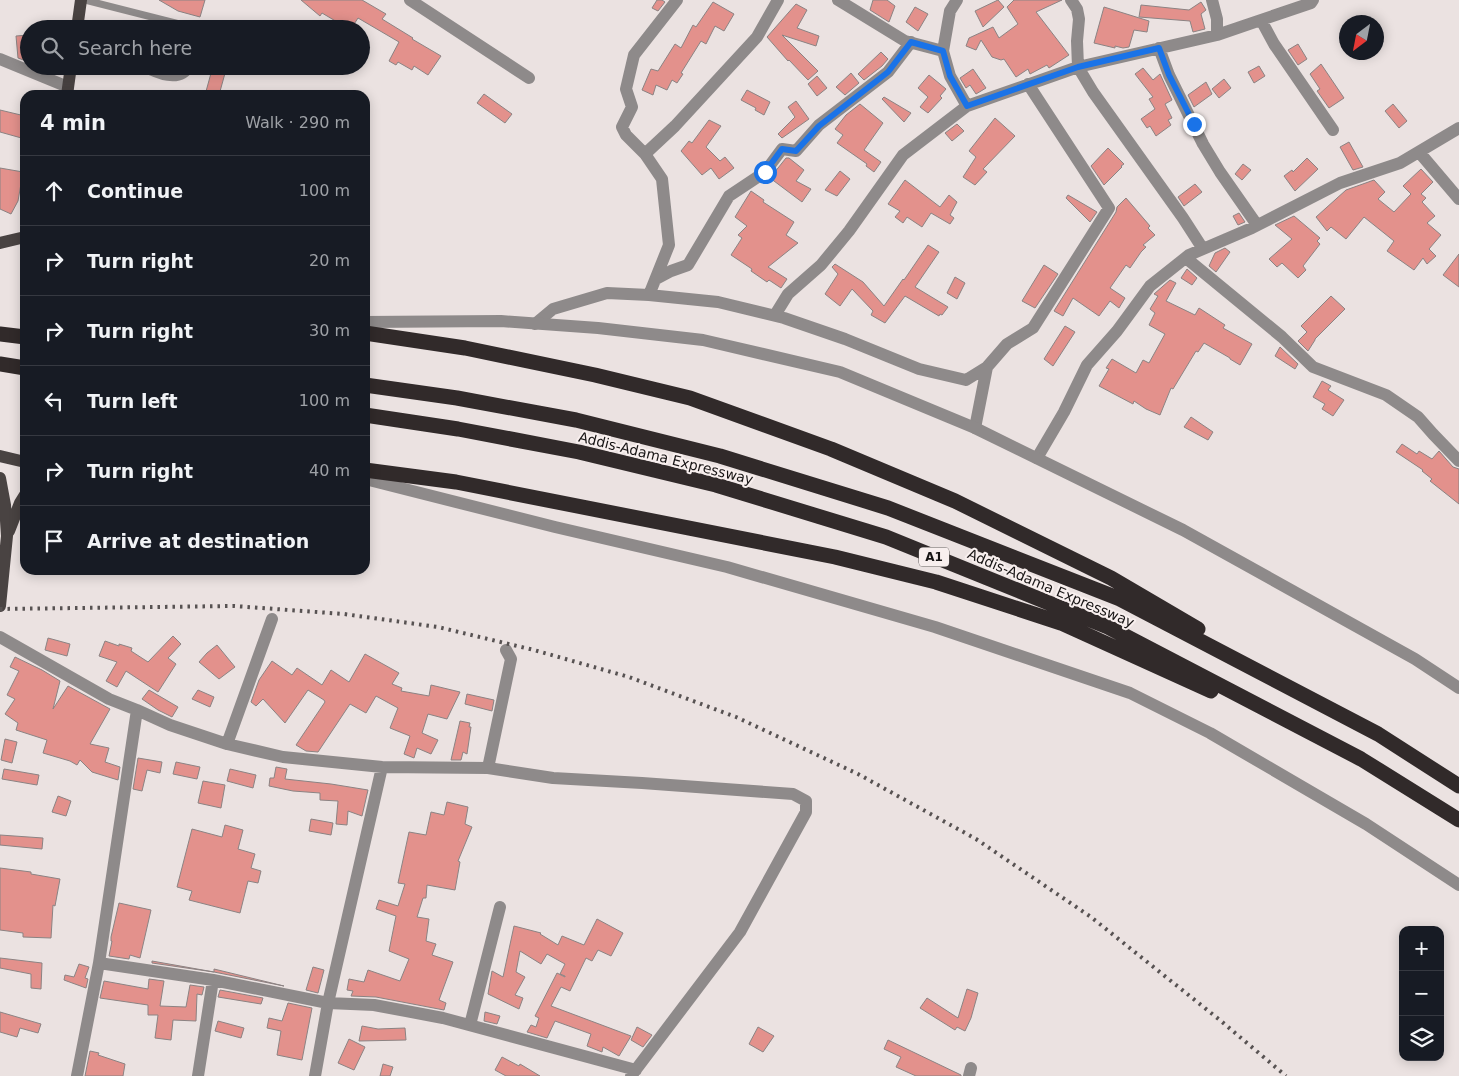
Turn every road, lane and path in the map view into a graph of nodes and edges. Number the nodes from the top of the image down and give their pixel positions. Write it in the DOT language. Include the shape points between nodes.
graph roads {
  1 [pos="81,0"];
  2 [pos="85,0"];
  3 [pos="410,0"];
  4 [pos="677,0"];
  5 [pos="778,0"];
  6 [pos="838,0"];
  7 [pos="957,0"];
  8 [pos="1071,0"];
  9 [pos="1212,0"];
  10 [pos="1313,0"];
  11 [pos="78,20"];
  12 [pos="163,20"];
  13 [pos="1261,20"];
  14 [pos="1216,35"];
  15 [pos="911,42"];
  16 [pos="1159,48"];
  17 [pos="943,51"];
  18 [pos="0,59"];
  19 [pos="1078,67"];
  20 [pos="20,68"];
  21 [pos="34,75"];
  22 [pos="71,75"];
  23 [pos="157,75"];
  24 [pos="184,75"];
  25 [pos="529,78"];
  26 [pos="1028,84"];
  27 [pos="66,90"];
  28 [pos="68,90"];
  29 [pos="967,106"];
  30 [pos="1459,128"];
  31 [pos="1333,130"];
  32 [pos="1419,152"];
  33 [pos="645,154"];
  34 [pos="1459,198"];
  35 [pos="1257,225"];
  36 [pos="20,238"];
  37 [pos="0,243"];
  38 [pos="1203,249"];
  39 [pos="1186,258"];
  40 [pos="656,279"];
  41 [pos="650,295"];
  42 [pos="775,315"];
  43 [pos="370,322"];
  44 [pos="535,324"];
  45 [pos="0,334"];
  46 [pos="370,334"];
  47 [pos="20,336"];
  48 [pos="0,364"];
  49 [pos="20,367"];
  50 [pos="987,367"];
  51 [pos="370,386"];
  52 [pos="370,416"];
  53 [pos="975,428"];
  54 [pos="0,456"];
  55 [pos="1037,458"];
  56 [pos="1459,460"];
  57 [pos="20,461"];
  58 [pos="370,471"];
  59 [pos="0,478"];
  60 [pos="370,479"];
  61 [pos="20,503"];
  62 [pos="7,536"];
  63 [pos="0,606"];
  64 [pos="272,620"];
  65 [pos="0,637"];
  66 [pos="506,650"];
  67 [pos="1459,688"];
  68 [pos="136,710"];
  69 [pos="1378,734"];
  70 [pos="227,744"];
  71 [pos="1361,759"];
  72 [pos="382,767"];
  73 [pos="488,768"];
  74 [pos="1459,786"];
  75 [pos="1459,820"];
  76 [pos="1459,885"];
  77 [pos="500,907"];
  78 [pos="99,963"];
  79 [pos="213,980"];
  80 [pos="328,1003"];
  81 [pos="470,1025"];
  82 [pos="633,1073"];
  83 [pos="77,1076"];
  84 [pos="198,1076"];
  85 [pos="315,1076"];
  1 -- 11 [label="main road"];
  2 -- 12 [label="lane"];
  3 -- 25 [label="street"];
  4 -- 33 [label="street" via="634,55 626,89 632,107 622,127"];
  5 -- 33 [label="street" via="757,36 740,56 676,126"];
  6 -- 15 [label="street"];
  7 -- 17 [label="street" via="950,11"];
  8 -- 19 [label="street" via="1078,9"];
  9 -- 14 [label="street" via="1217,19"];
  10 -- 13 [label="street"];
  13 -- 14 [label="street"];
  13 -- 31 [label="street"];
  14 -- 16 [label="street"];
  15 -- 17 [label="street"];
  15 -- 40 [label="street" via="888,72 819,126 796,151 782,149 765,172 730,196 688,265"];
  16 -- 19 [label="street"];
  16 -- 35 [label="street" via="1203,144"];
  17 -- 29 [label="street" via="950,76"];
  18 -- 20 [label="street"];
  19 -- 26 [label="street"];
  19 -- 38 [label="street"];
  21 -- 27 [label="street"];
  22 -- 28 [label="main road"];
  23 -- 24 [label="lane" via="179,78"];
  26 -- 29 [label="street"];
  26 -- 50 [label="street" via="1109,208 1033,328 1007,344"];
  29 -- 42 [label="street" via="903,155 822,265 788,294"];
  30 -- 32 [label="street"];
  32 -- 34 [label="street"];
  32 -- 35 [label="street" via="1400,163 1340,183"];
  33 -- 40 [label="street" via="662,179 669,245"];
  35 -- 38 [label="street"];
  36 -- 37 [label="main road"];
  38 -- 39 [label="street"];
  39 -- 55 [label="street" via="1150,286 1087,365"];
  39 -- 56 [label="street" via="1282,337 1313,367 1386,395 1418,417"];
  40 -- 41 [label="street"];
  41 -- 42 [label="street" via="718,302"];
  41 -- 44 [label="street" via="607,293 553,310"];
  42 -- 50 [label="street" via="919,369 966,380"];
  43 -- 44 [label="street" via="501,321"];
  44 -- 53 [label="street" via="703,340 840,372"];
  45 -- 47 [label="highway"];
  46 -- 69 [label="highway" via="465,348 690,398 831,449 955,501 1111,578"];
  48 -- 49 [label="highway"];
  50 -- 53 [label="street"];
  51 -- 69 [label="highway, Addis-Adama Expressway / A1" via="576,420 720,456 888,508 1120,599"];
  52 -- 71 [label="highway, Addis-Adama Expressway / A1" via="579,452 716,485 886,537 1108,627"];
  53 -- 55 [label="street"];
  54 -- 57 [label="main road"];
  55 -- 67 [label="street" via="1183,530 1415,659"];
  58 -- 71 [label="highway" via="456,482 835,557 936,582 1061,624"];
  59 -- 62 [label="main road"];
  60 -- 76 [label="street" via="727,566 935,627 1130,693 1210,733 1366,824"];
  61 -- 62 [label="main road"];
  62 -- 63 [label="main road"];
  64 -- 70 [label="street"];
  65 -- 68 [label="street" via="109,699"];
  66 -- 73 [label="street" via="511,660"];
  68 -- 70 [label="street"];
  68 -- 78 [label="street"];
  69 -- 74 [label="highway, Addis-Adama Expressway / A1"];
  70 -- 72 [label="street" via="283,757"];
  71 -- 75 [label="highway, Addis-Adama Expressway / A1"];
  72 -- 73 [label="street"];
  72 -- 80 [label="street"];
  73 -- 82 [label="street" via="553,778 793,794 806,801 806,812 740,932"];
  77 -- 81 [label="street"];
  78 -- 79 [label="street"];
  78 -- 83 [label="street"];
  79 -- 80 [label="street"];
  79 -- 84 [label="street"];
  80 -- 81 [label="street" via="374,1005"];
  80 -- 85 [label="street"];
  81 -- 82 [label="street"];
}
